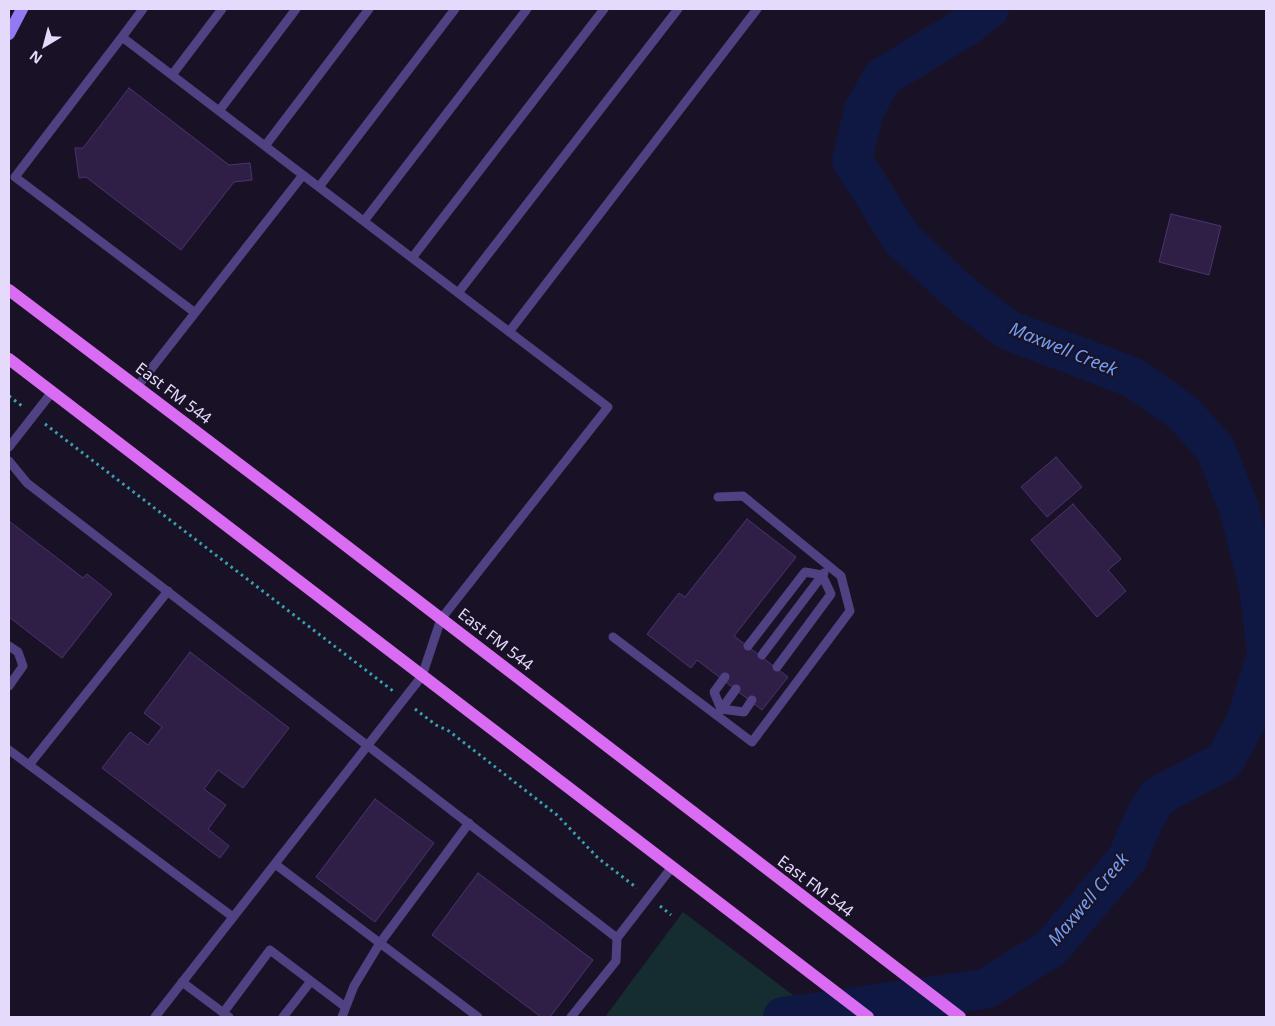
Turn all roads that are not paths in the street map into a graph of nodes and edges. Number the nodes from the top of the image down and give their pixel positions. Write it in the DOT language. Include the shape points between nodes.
graph roads {
  1 [pos="22,9"];
  2 [pos="143,9"];
  3 [pos="222,9"];
  4 [pos="296,9"];
  5 [pos="369,9"];
  6 [pos="455,9"];
  7 [pos="527,9"];
  8 [pos="604,9"];
  9 [pos="678,9"];
  10 [pos="757,9"];
  11 [pos="9,34"];
  12 [pos="122,37"];
  13 [pos="172,75"];
  14 [pos="219,111"];
  15 [pos="264,146"];
  16 [pos="303,175"];
  17 [pos="319,187"];
  18 [pos="364,221"];
  19 [pos="412,258"];
  20 [pos="9,290"];
  21 [pos="458,292"];
  22 [pos="194,312"];
  23 [pos="509,332"];
  24 [pos="9,358"];
  25 [pos="137,387"];
  26 [pos="52,392"];
  27 [pos="9,447"];
  28 [pos="9,461"];
  29 [pos="718,498"];
  30 [pos="829,566"];
  31 [pos="822,575"];
  32 [pos="168,591"];
  33 [pos="441,619"];
  34 [pos="613,638"];
  35 [pos="9,646"];
  36 [pos="748,646"];
  37 [pos="762,655"];
  38 [pos="777,667"];
  39 [pos="422,676"];
  40 [pos="725,677"];
  41 [pos="9,686"];
  42 [pos="736,689"];
  43 [pos="752,700"];
  44 [pos="719,712"];
  45 [pos="367,745"];
  46 [pos="9,750"];
  47 [pos="29,765"];
  48 [pos="469,823"];
  49 [pos="275,864"];
  50 [pos="672,867"];
  51 [pos="233,917"];
  52 [pos="617,938"];
  53 [pos="380,943"];
  54 [pos="311,981"];
  55 [pos="182,982"];
  56 [pos="344,1006"];
  57 [pos="226,1015"];
  58 [pos="155,1017"];
  59 [pos="283,1017"];
  60 [pos="342,1017"];
  61 [pos="478,1017"];
  62 [pos="570,1017"];
  63 [pos="868,1017"];
  64 [pos="960,1017"];
  1 -- 11 [label="main road"];
  2 -- 12 [label="lane"];
  3 -- 13 [label="lane"];
  4 -- 14 [label="lane"];
  5 -- 15 [label="lane"];
  6 -- 17 [label="lane"];
  7 -- 18 [label="lane"];
  8 -- 19 [label="lane"];
  9 -- 21 [label="lane"];
  10 -- 23 [label="lane"];
  12 -- 13 [label="lane"];
  12 -- 22 [label="lane" via="15,177"];
  13 -- 14 [label="lane"];
  14 -- 15 [label="lane"];
  15 -- 16 [label="lane"];
  16 -- 17 [label="lane"];
  16 -- 22 [label="lane"];
  17 -- 18 [label="lane"];
  18 -- 19 [label="lane"];
  19 -- 21 [label="lane"];
  20 -- 25 [label="main road, East FM 544"];
  21 -- 23 [label="lane"];
  22 -- 25 [label="lane"];
  23 -- 33 [label="lane" via="608,408"];
  24 -- 26 [label="main road"];
  25 -- 33 [label="main road, East FM 544"];
  26 -- 27 [label="lane"];
  26 -- 39 [label="main road"];
  28 -- 32 [label="lane" via="27,483"];
  29 -- 30 [label="lane" via="743,496"];
  30 -- 31 [label="lane"];
  30 -- 44 [label="lane" via="841,576 850,611 752,742"];
  31 -- 36 [label="lane" via="806,572"];
  31 -- 37 [label="lane"];
  31 -- 38 [label="lane" via="830,594"];
  32 -- 45 [label="lane"];
  32 -- 47 [label="lane"];
  33 -- 39 [label="lane"];
  33 -- 64 [label="main road, East FM 544"];
  34 -- 44 [label="lane"];
  35 -- 41 [label="lane" via="18,652 24,666"];
  39 -- 45 [label="lane"];
  39 -- 50 [label="main road"];
  40 -- 44 [label="lane" via="714,692"];
  42 -- 44 [label="lane"];
  43 -- 44 [label="lane" via="744,712"];
  45 -- 48 [label="lane"];
  45 -- 49 [label="lane"];
  46 -- 47 [label="lane"];
  47 -- 51 [label="lane"];
  48 -- 52 [label="lane"];
  48 -- 53 [label="lane"];
  49 -- 51 [label="lane"];
  49 -- 53 [label="lane"];
  50 -- 52 [label="lane"];
  50 -- 63 [label="main road"];
  51 -- 55 [label="lane"];
  52 -- 62 [label="lane" via="616,961"];
  53 -- 56 [label="lane"];
  53 -- 61 [label="lane"];
  54 -- 56 [label="lane"];
  54 -- 57 [label="lane" via="270,950"];
  54 -- 59 [label="lane"];
  55 -- 57 [label="lane"];
  55 -- 58 [label="lane"];
  56 -- 60 [label="lane"];
}
